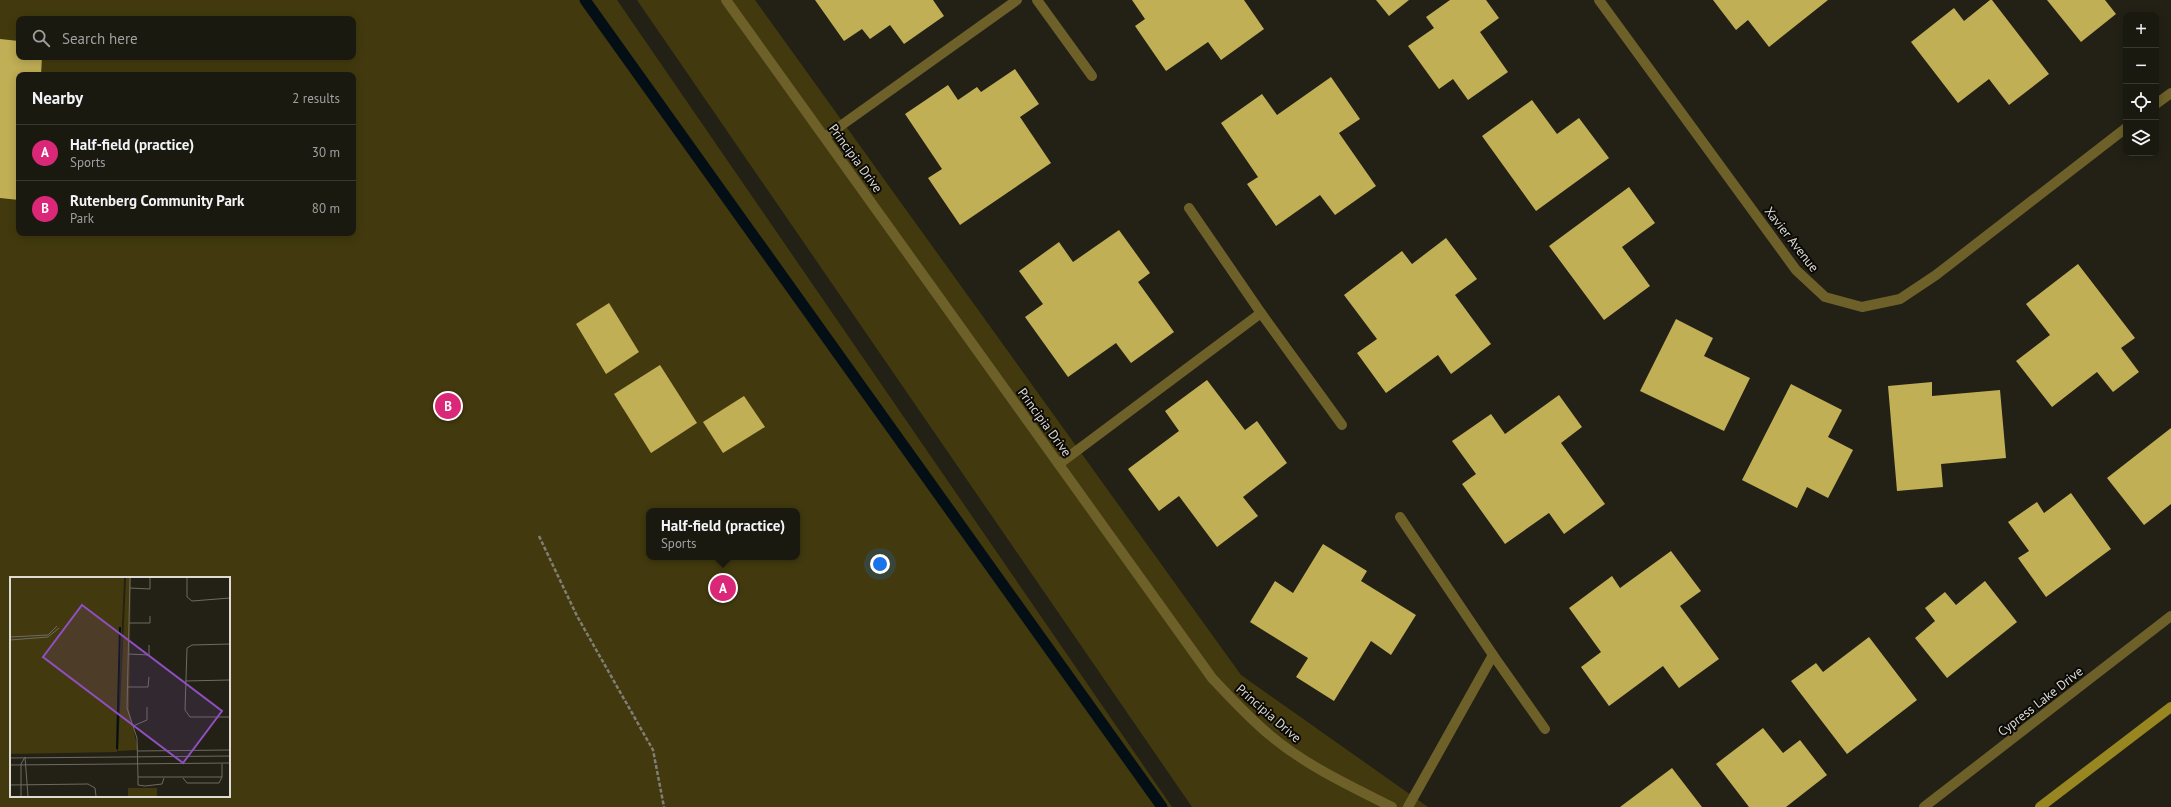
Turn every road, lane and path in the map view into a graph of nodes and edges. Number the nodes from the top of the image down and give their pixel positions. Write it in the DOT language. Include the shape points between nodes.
graph roads {
  1 [pos="726,0"];
  2 [pos="1017,0"];
  3 [pos="1037,0"];
  4 [pos="1599,0"];
  5 [pos="1092,76"];
  6 [pos="2171,93"];
  7 [pos="2159,102"];
  8 [pos="2123,130"];
  9 [pos="825,138"];
  10 [pos="1189,208"];
  11 [pos="1262,313"];
  12 [pos="1342,425"];
  13 [pos="1059,464"];
  14 [pos="1400,517"];
  15 [pos="539,536"];
  16 [pos="2171,616"];
  17 [pos="1494,655"];
  18 [pos="2171,707"];
  19 [pos="1545,729"];
  20 [pos="664,807"];
  21 [pos="1392,807"];
  22 [pos="1408,807"];
  23 [pos="1924,807"];
  24 [pos="2040,807"];
  1 -- 9 [label="street, Principia Drive"];
  2 -- 9 [label="street"];
  3 -- 5 [label="street"];
  4 -- 8 [label="street, Xavier Avenue" via="1796,270 1825,297 1862,307 1900,299 1936,276"];
  6 -- 7 [label="street"];
  9 -- 13 [label="street, Principia Drive"];
  10 -- 11 [label="street"];
  11 -- 12 [label="street"];
  11 -- 13 [label="street"];
  13 -- 21 [label="street, Principia Drive" via="1212,678 1239,708 1308,762"];
  14 -- 17 [label="street"];
  15 -- 20 [label="path" via="577,616 653,750"];
  16 -- 23 [label="street, Cypress Lake Drive"];
  17 -- 19 [label="street"];
  17 -- 22 [label="street"];
  18 -- 24 [label="main road"];
}
